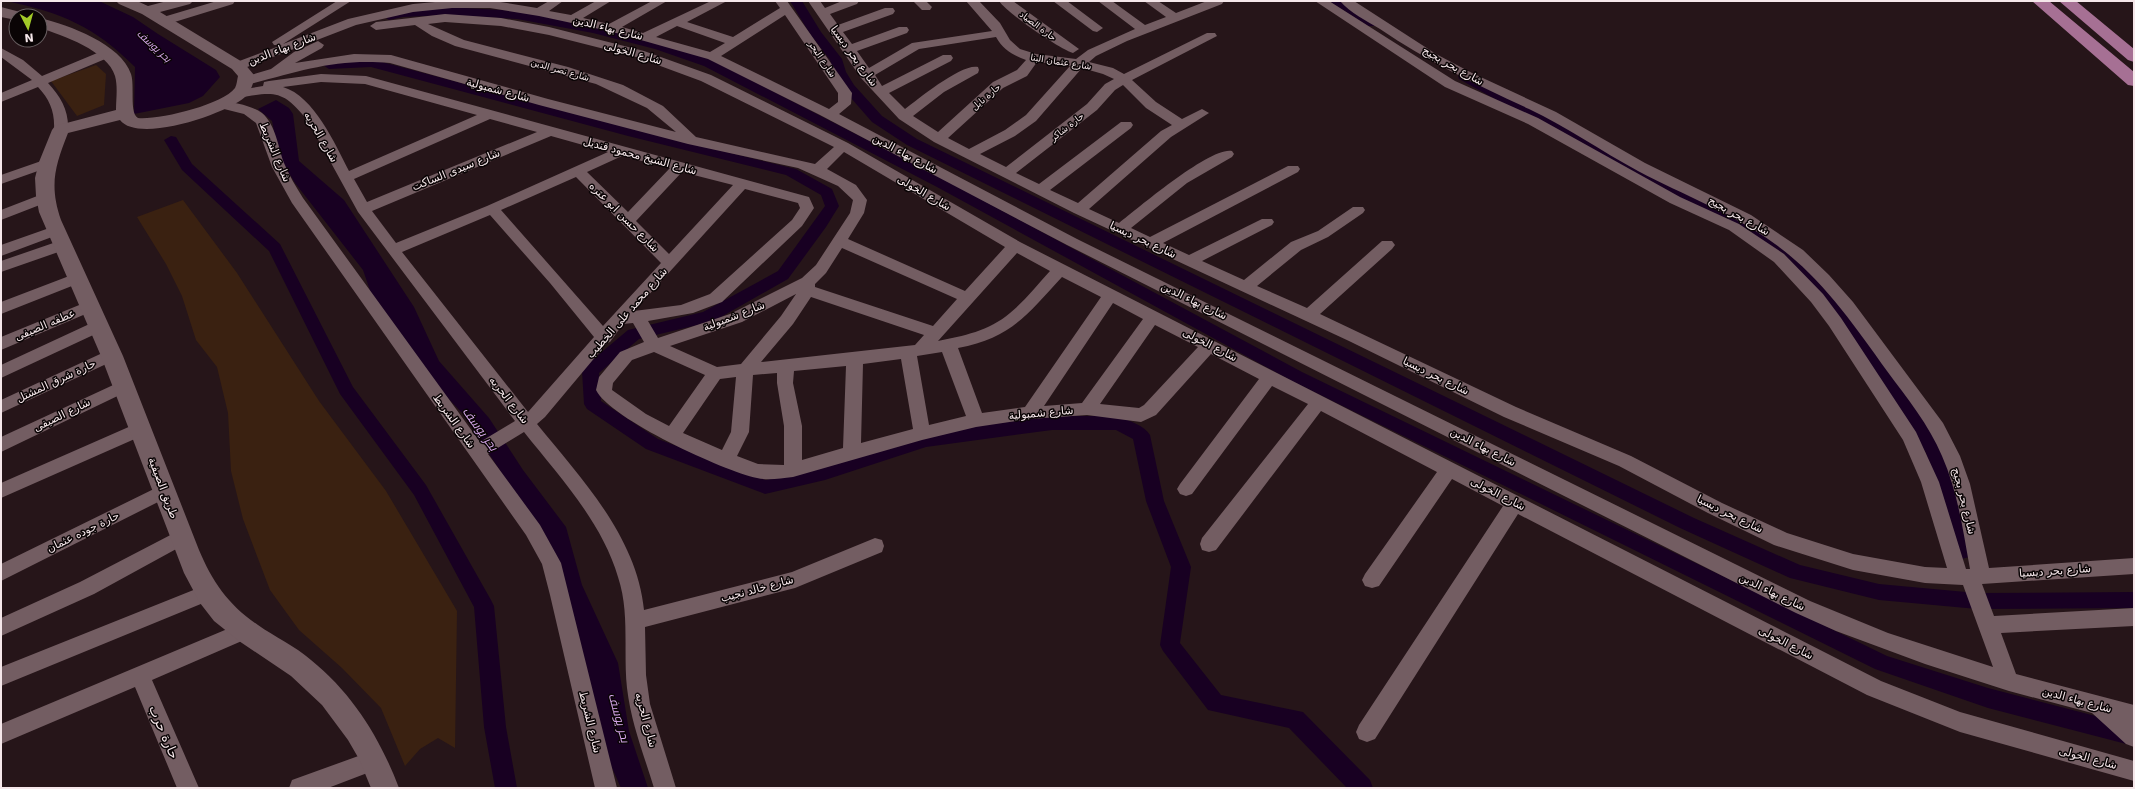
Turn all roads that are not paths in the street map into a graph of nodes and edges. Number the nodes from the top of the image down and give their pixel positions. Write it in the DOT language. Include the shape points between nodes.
graph roads {
  1 [pos="185,1"];
  2 [pos="229,1"];
  3 [pos="344,1"];
  4 [pos="556,1"];
  5 [pos="605,1"];
  6 [pos="662,1"];
  7 [pos="721,1"];
  8 [pos="853,1"];
  9 [pos="882,1"];
  10 [pos="972,1"];
  11 [pos="1005,1"];
  12 [pos="1059,1"];
  13 [pos="1104,1"];
  14 [pos="1150,1"];
  15 [pos="1218,1"];
  16 [pos="1321,1"];
  17 [pos="1346,1"];
  18 [pos="2040,1"];
  19 [pos="2067,1"];
  20 [pos="487,3"];
  21 [pos="134,4"];
  22 [pos="1195,4"];
  23 [pos="784,5"];
  24 [pos="819,7"];
  25 [pos="889,11"];
  26 [pos="539,12"];
  27 [pos="1175,18"];
  28 [pos="573,19"];
  29 [pos="415,20"];
  30 [pos="164,21"];
  31 [pos="676,22"];
  32 [pos="48,25"];
  33 [pos="611,28"];
  34 [pos="1097,28"];
  35 [pos="836,30"];
  36 [pos="903,30"];
  37 [pos="1144,30"];
  38 [pos="1001,32"];
  39 [pos="1211,36"];
  40 [pos="645,37"];
  41 [pos="735,42"];
  42 [pos="916,46"];
  43 [pos="850,49"];
  44 [pos="1073,50"];
  45 [pos="101,51"];
  46 [pos="292,51"];
  47 [pos="4,56"];
  48 [pos="712,56"];
  49 [pos="2134,57"];
  50 [pos="947,58"];
  51 [pos="1034,58"];
  52 [pos="1079,63"];
  53 [pos="240,65"];
  54 [pos="973,70"];
  55 [pos="276,71"];
  56 [pos="866,75"];
  57 [pos="35,77"];
  58 [pos="1123,79"];
  59 [pos="2134,81"];
  60 [pos="1,86"];
  61 [pos="242,88"];
  62 [pos="881,92"];
  63 [pos="1,98"];
  64 [pos="221,104"];
  65 [pos="125,112"];
  66 [pos="1202,113"];
  67 [pos="829,114"];
  68 [pos="488,115"];
  69 [pos="904,116"];
  70 [pos="1126,125"];
  71 [pos="1181,125"];
  72 [pos="61,130"];
  73 [pos="549,132"];
  74 [pos="939,138"];
  75 [pos="694,141"];
  76 [pos="843,146"];
  77 [pos="621,151"];
  78 [pos="970,154"];
  79 [pos="1227,154"];
  80 [pos="47,163"];
  81 [pos="679,167"];
  82 [pos="1293,169"];
  83 [pos="817,170"];
  84 [pos="578,171"];
  85 [pos="1007,173"];
  86 [pos="345,178"];
  87 [pos="1,180"];
  88 [pos="742,184"];
  89 [pos="1041,190"];
  90 [pos="45,198"];
  91 [pos="363,209"];
  92 [pos="492,209"];
  93 [pos="1078,210"];
  94 [pos="1358,210"];
  95 [pos="1,215"];
  96 [pos="628,221"];
  97 [pos="1267,222"];
  98 [pos="1120,229"];
  99 [pos="58,238"];
  100 [pos="838,241"];
  101 [pos="1150,243"];
  102 [pos="1387,245"];
  103 [pos="1015,246"];
  104 [pos="393,250"];
  105 [pos="1,251"];
  106 [pos="1189,261"];
  107 [pos="670,263"];
  108 [pos="1,267"];
  109 [pos="1061,269"];
  110 [pos="1816,271"];
  111 [pos="1792,272"];
  112 [pos="77,278"];
  113 [pos="807,286"];
  114 [pos="1247,286"];
  115 [pos="1111,295"];
  116 [pos="968,298"];
  117 [pos="1,308"];
  118 [pos="1309,315"];
  119 [pos="94,316"];
  120 [pos="637,316"];
  121 [pos="1153,316"];
  122 [pos="618,319"];
  123 [pos="936,333"];
  124 [pos="604,338"];
  125 [pos="1,344"];
  126 [pos="948,344"];
  127 [pos="654,345"];
  128 [pos="1209,345"];
  129 [pos="914,351"];
  130 [pos="111,355"];
  131 [pos="855,359"];
  132 [pos="786,367"];
  133 [pos="745,371"];
  134 [pos="1,372"];
  135 [pos="715,373"];
  136 [pos="1270,376"];
  137 [pos="124,386"];
  138 [pos="1319,402"];
  139 [pos="1,407"];
  140 [pos="1087,409"];
  141 [pos="1030,413"];
  142 [pos="976,420"];
  143 [pos="526,423"];
  144 [pos="140,429"];
  145 [pos="922,433"];
  146 [pos="673,435"];
  147 [pos="1,445"];
  148 [pos="480,451"];
  149 [pos="852,454"];
  150 [pos="727,459"];
  151 [pos="1449,469"];
  152 [pos="793,470"];
  153 [pos="1186,489"];
  154 [pos="1,491"];
  155 [pos="164,491"];
  156 [pos="1515,503"];
  157 [pos="182,537"];
  158 [pos="1209,544"];
  159 [pos="875,546"];
  160 [pos="2134,566"];
  161 [pos="1,573"];
  162 [pos="1970,577"];
  163 [pos="1372,580"];
  164 [pos="206,593"];
  165 [pos="2134,617"];
  166 [pos="636,621"];
  167 [pos="1986,625"];
  168 [pos="1,627"];
  169 [pos="244,631"];
  170 [pos="140,675"];
  171 [pos="1,677"];
  172 [pos="2009,682"];
  173 [pos="2129,725"];
  174 [pos="1367,732"];
  175 [pos="1,734"];
  176 [pos="374,760"];
  177 [pos="2134,770"];
  178 [pos="188,788"];
  179 [pos="300,788"];
  180 [pos="385,788"];
  181 [pos="606,788"];
  182 [pos="665,788"];
  1 -- 21 [label="street"];
  2 -- 30 [label="street"];
  3 -- 53 [label="street"];
  4 -- 26 [label="street"];
  5 -- 28 [label="street"];
  6 -- 33 [label="street"];
  7 -- 31 [label="street"];
  8 -- 24 [label="street"];
  9 -- 25 [label="street"];
  10 -- 38 [label="street, شارع عثمان البنا"];
  11 -- 44 [label="street, حارة الصياد"];
  12 -- 34 [label="street"];
  13 -- 37 [label="street"];
  14 -- 27 [label="street"];
  15 -- 22 [label="street"];
  16 -- 111 [label="street, شارع بحر بجيج" via="1459,89 1516,112 1675,200 1734,228 1758,242"];
  17 -- 110 [label="street, شارع بحر بجيج" via="1472,78 1550,115 1627,160 1758,224"];
  18 -- 59 [label="highway"];
  19 -- 49 [label="highway"];
  20 -- 26 [label="street, شارع بهاء الدين"];
  20 -- 46 [label="street, شارع بهاء الدين" via="392,11 352,22"];
  21 -- 30 [label="street"];
  22 -- 27 [label="street"];
  23 -- 41 [label="street"];
  23 -- 67 [label="street, شارع البحر" via="845,93 844,105"];
  24 -- 35 [label="street, شارع بحر ديسيا"];
  25 -- 35 [label="street"];
  25 -- 36 [label="street"];
  26 -- 28 [label="street, شارع بهاء الدين"];
  27 -- 37 [label="street"];
  28 -- 33 [label="street, شارع بهاء الدين"];
  29 -- 46 [label="street, شارع الخولى" via="386,24"];
  29 -- 75 [label="street, شارع نصر الدين" via="456,42 566,71 627,92 663,112"];
  29 -- 76 [label="street, شارع الخولى" via="465,18 501,22 640,54 706,78"];
  30 -- 53 [label="street"];
  31 -- 40 [label="street"];
  31 -- 41 [label="street"];
  32 -- 45 [label="street" via="77,36"];
  33 -- 40 [label="street, شارع بهاء الدين"];
  35 -- 43 [label="street, شارع بحر ديسيا"];
  36 -- 42 [label="street"];
  36 -- 43 [label="street"];
  37 -- 52 [label="street" via="1092,53"];
  38 -- 42 [label="street"];
  38 -- 51 [label="street, شارع عثمان البنا" via="1010,48"];
  39 -- 58 [label="street, حارة شاكر"];
  40 -- 48 [label="street, شارع بهاء الدين"];
  41 -- 48 [label="street"];
  42 -- 56 [label="street"];
  43 -- 56 [label="street, شارع بحر ديسيا"];
  45 -- 57 [label="street"];
  45 -- 65 [label="street" via="121,69"];
  46 -- 53 [label="street, شارع بهاء الدين"];
  46 -- 55 [label="street, شارع الخولى"];
  47 -- 57 [label="street"];
  48 -- 67 [label="street, شارع بهاء الدين"];
  50 -- 62 [label="street"];
  51 -- 52 [label="street, شارع عثمان البنا"];
  51 -- 74 [label="street, حارة نايل" via="1022,73 998,85"];
  52 -- 58 [label="street, شارع عثمان البنا" via="1103,69"];
  52 -- 78 [label="street" via="1031,118 1010,133"];
  53 -- 61 [label="street" via="246,75"];
  54 -- 69 [label="street" via="939,88"];
  55 -- 61 [label="street, شارع شمبولية"];
  55 -- 75 [label="street, شارع شمبولية" via="339,58 391,59 500,91"];
  56 -- 62 [label="street, شارع بحر ديسيا"];
  57 -- 60 [label="street"];
  57 -- 63 [label="street"];
  57 -- 72 [label="street" via="51,94 62,117"];
  58 -- 71 [label="street, شارع عثمان البنا" via="1151,105"];
  58 -- 85 [label="street, حارة شاكر" via="1110,87 1092,107"];
  61 -- 64 [label="street, شارع الحريه"];
  61 -- 68 [label="street, شارع الشيخ محمود قنديل" via="321,78 366,80"];
  61 -- 86 [label="street, شارع الحريه" via="280,90 302,104 316,122"];
  62 -- 69 [label="street, شارع بحر ديسيا"];
  64 -- 65 [label="street, شارع الحريه" via="181,118 150,123 134,123 127,118"];
  64 -- 148 [label="street, شارع الشريط" via="244,109 256,115 265,124 278,163 297,200"];
  65 -- 72 [label="street"];
  66 -- 71 [label="street"];
  67 -- 172 [label="street, شارع بهاء الدين" via="1072,242 1796,604 1885,642"];
  68 -- 73 [label="street, شارع الشيخ محمود قنديل"];
  68 -- 86 [label="street"];
  69 -- 74 [label="street, شارع بحر ديسيا"];
  70 -- 89 [label="street"];
  71 -- 93 [label="street" via="1166,134"];
  72 -- 80 [label="street, طريق الصيفية"];
  73 -- 77 [label="street, شارع الشيخ محمود قنديل"];
  73 -- 91 [label="street, شارع سيدى الساكت"];
  74 -- 78 [label="street, شارع بحر ديسيا"];
  75 -- 83 [label="street, شارع شمبولية"];
  76 -- 83 [label="street"];
  76 -- 103 [label="street, شارع الخولى"];
  77 -- 81 [label="street, شارع الشيخ محمود قنديل"];
  77 -- 84 [label="street"];
  78 -- 85 [label="street, شارع بحر ديسيا"];
  79 -- 98 [label="street" via="1182,180"];
  80 -- 87 [label="street"];
  80 -- 90 [label="street, طريق الصيفية" via="44,173"];
  81 -- 88 [label="street, شارع الشيخ محمود قنديل"];
  81 -- 96 [label="street"];
  82 -- 101 [label="street"];
  83 -- 100 [label="street, شارع شمبولية" via="853,189 860,200 857,213"];
  84 -- 92 [label="street"];
  84 -- 96 [label="street, شارع حسن ابو عتره"];
  85 -- 89 [label="street, شارع بحر ديسيا"];
  86 -- 91 [label="street, شارع الحريه"];
  88 -- 107 [label="street, شارع محمد على الخطيب"];
  88 -- 120 [label="street, شارع الشيخ محمود قنديل" via="804,200 807,208 797,223 716,298 701,306"];
  89 -- 93 [label="street, شارع بحر ديسيا"];
  90 -- 95 [label="street"];
  90 -- 99 [label="street, طريق الصيفية"];
  91 -- 104 [label="street, شارع الحريه"];
  92 -- 104 [label="street"];
  92 -- 124 [label="street"];
  93 -- 98 [label="street, شارع بحر ديسيا"];
  94 -- 114 [label="street" via="1323,234 1296,246"];
  96 -- 107 [label="street, شارع حسن ابو عتره"];
  97 -- 106 [label="street"];
  98 -- 101 [label="street, شارع بحر ديسيا"];
  99 -- 105 [label="street"];
  99 -- 108 [label="street"];
  99 -- 112 [label="street, طريق الصيفية"];
  100 -- 113 [label="street, شارع شمبولية" via="821,270"];
  100 -- 116 [label="street"];
  101 -- 106 [label="street, شارع بحر ديسيا"];
  102 -- 118 [label="street"];
  103 -- 109 [label="street, شارع الخولى"];
  103 -- 116 [label="street"];
  104 -- 143 [label="street, شارع الحريه"];
  106 -- 114 [label="street, شارع بحر ديسيا"];
  107 -- 122 [label="street, شارع محمد على الخطيب"];
  109 -- 115 [label="street, شارع الخولى"];
  109 -- 126 [label="street" via="1016,317 1005,325 966,341"];
  110 -- 111 [label="street"];
  110 -- 162 [label="street, شارع بحر بجيج" via="1931,417 1946,444 1961,485"];
  111 -- 162 [label="street, شارع بحر بجيج" via="1835,322 1910,437"];
  112 -- 117 [label="street"];
  112 -- 119 [label="street, طريق الصيفية"];
  113 -- 123 [label="street"];
  113 -- 127 [label="street, شارع شمبولية" via="736,318"];
  113 -- 133 [label="street" via="787,320"];
  114 -- 118 [label="street, شارع بحر ديسيا"];
  115 -- 121 [label="street, شارع الخولى"];
  115 -- 141 [label="street"];
  116 -- 123 [label="street"];
  118 -- 162 [label="street, شارع بحر ديسيا" via="1510,412 1625,461 1715,508 1782,539 1817,552 1882,569 1925,575"];
  119 -- 125 [label="street, عطفه الصيفى"];
  119 -- 130 [label="street, طريق الصيفية"];
  119 -- 134 [label="street"];
  120 -- 122 [label="street, شارع الشيخ محمود قنديل"];
  120 -- 127 [label="street"];
  121 -- 128 [label="street, شارع الخولى"];
  121 -- 140 [label="street"];
  122 -- 124 [label="street, شارع محمد على الخطيب"];
  123 -- 129 [label="street"];
  124 -- 143 [label="street, شارع محمد على الخطيب" via="551,400"];
  126 -- 129 [label="street"];
  126 -- 142 [label="street"];
  127 -- 135 [label="street"];
  127 -- 146 [label="street, شارع شمبولية" via="626,356 608,376 604,390 625,410"];
  128 -- 136 [label="street, شارع الخولى"];
  128 -- 140 [label="street, شارع شمبولية" via="1146,413 1141,415"];
  129 -- 131 [label="street"];
  129 -- 145 [label="street"];
  130 -- 137 [label="street, طريق الصيفية"];
  130 -- 139 [label="street, حارة شرق المشتل"];
  131 -- 132 [label="street"];
  131 -- 149 [label="street"];
  132 -- 133 [label="street"];
  132 -- 152 [label="street" via="785,383 793,426"];
  133 -- 135 [label="street"];
  133 -- 150 [label="street" via="740,432"];
  135 -- 146 [label="street"];
  136 -- 138 [label="street, شارع الخولى"];
  136 -- 153 [label="street"];
  137 -- 144 [label="street, طريق الصيفية"];
  137 -- 147 [label="street, شارع الصيفى"];
  138 -- 151 [label="street, شارع الخولى"];
  138 -- 158 [label="street"];
  140 -- 141 [label="street, شارع شمبولية"];
  141 -- 142 [label="street, شارع شمبولية"];
  142 -- 145 [label="street, شارع شمبولية"];
  143 -- 148 [label="street, شارع محمد على الخطيب"];
  143 -- 166 [label="street, شارع الحريه" via="578,488 612,541 629,577"];
  144 -- 154 [label="street"];
  144 -- 155 [label="street, طريق الصيفية"];
  145 -- 149 [label="street, شارع شمبولية"];
  146 -- 150 [label="street, شارع شمبولية"];
  148 -- 181 [label="street, شارع الشريط" via="533,530 551,564"];
  149 -- 152 [label="street, شارع شمبولية"];
  150 -- 152 [label="street, شارع شمبولية" via="767,474"];
  151 -- 156 [label="street, شارع الخولى"];
  151 -- 163 [label="street"];
  155 -- 157 [label="street, طريق الصيفية"];
  155 -- 161 [label="street, حارة جوده عثمان"];
  156 -- 174 [label="street"];
  156 -- 177 [label="street, شارع الخولى" via="1874,688 1960,722"];
  157 -- 164 [label="street, طريق الصيفية"];
  157 -- 168 [label="street" via="87,588"];
  159 -- 166 [label="street, شارع خالد نجيب" via="795,580"];
  160 -- 162 [label="street, شارع بحر ديسيا"];
  162 -- 167 [label="street"];
  164 -- 169 [label="street, طريق الصيفية" via="230,620"];
  164 -- 171 [label="street"];
  165 -- 167 [label="street"];
  166 -- 182 [label="street, شارع الحريه" via="635,674 639,702"];
  167 -- 172 [label="street"];
  169 -- 170 [label="street"];
  169 -- 176 [label="street, طريق الصيفية" via="284,655 326,690 344,711"];
  170 -- 175 [label="street"];
  170 -- 178 [label="street, حارة حرب"];
  172 -- 173 [label="street, شارع بهاء الدين" via="2097,705"];
  176 -- 179 [label="street"];
  176 -- 180 [label="street, طريق الصيفية"];
}
